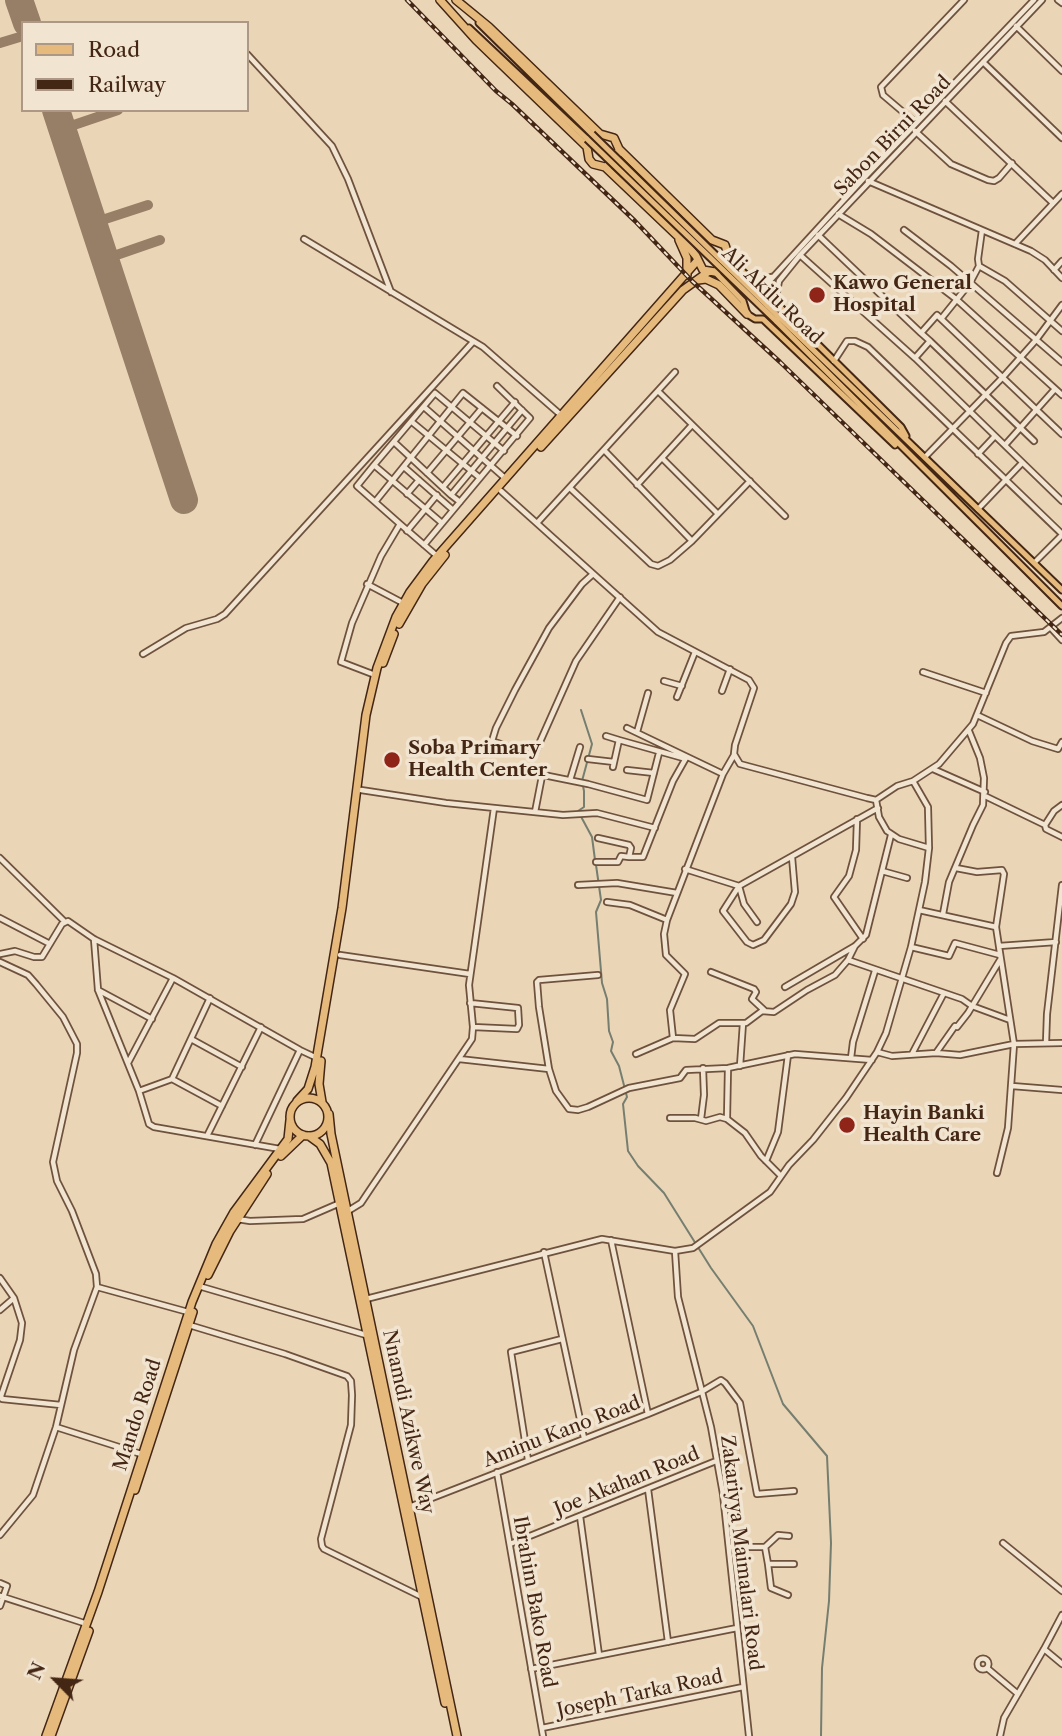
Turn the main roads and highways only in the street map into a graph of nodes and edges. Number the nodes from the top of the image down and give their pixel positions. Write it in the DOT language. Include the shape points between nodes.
graph roads {
  1 [pos="440,0"];
  2 [pos="459,3"];
  3 [pos="453,13"];
  4 [pos="596,134"];
  5 [pos="587,143"];
  6 [pos="619,149"];
  7 [pos="605,167"];
  8 [pos="677,236"];
  9 [pos="712,240"];
  10 [pos="729,258"];
  11 [pos="697,259"];
  12 [pos="712,272"];
  13 [pos="690,277"];
  14 [pos="757,286"];
  15 [pos="743,301"];
  16 [pos="777,301"];
  17 [pos="747,314"];
  18 [pos="777,319"];
  19 [pos="763,320"];
  20 [pos="909,442"];
  21 [pos="904,450"];
  22 [pos="1062,590"];
  23 [pos="1062,606"];
  24 [pos="297,1101"];
  25 [pos="322,1102"];
  26 [pos="329,1114"];
  27 [pos="290,1119"];
  28 [pos="306,1136"];
  29 [pos="432,1627"];
  30 [pos="46,1736"];
  31 [pos="51,1736"];
  32 [pos="454,1736"];
  1 -- 3 [label="highway"];
  2 -- 3 [label="highway"];
  2 -- 4 [label="highway"];
  3 -- 5 [label="highway"];
  4 -- 5 [label="highway"];
  4 -- 6 [label="highway" via="614,138"];
  4 -- 18 [label="main road, Ali Akilu Road, bridge"];
  5 -- 7 [label="highway" via="589,159"];
  5 -- 18 [label="main road, Ali Akilu Road, bridge"];
  6 -- 7 [label="highway" via="616,161"];
  6 -- 9 [label="highway"];
  7 -- 8 [label="highway"];
  8 -- 11 [label="highway"];
  8 -- 13 [label="highway"];
  9 -- 10 [label="highway" via="725,245"];
  9 -- 11 [label="highway" via="701,245"];
  10 -- 12 [label="highway" via="724,268"];
  10 -- 14 [label="main road"];
  11 -- 12 [label="highway"];
  11 -- 13 [label="highway"];
  12 -- 13 [label="highway"];
  12 -- 15 [label="main road"];
  13 -- 17 [label="highway" via="713,281"];
  13 -- 24 [label="highway" via="438,556 404,604 386,641 363,734 347,876 317,1058 311,1083"];
  13 -- 25 [label="highway" via="433,569 400,621 376,687 367,732 340,955 320,1069"];
  14 -- 15 [label="main road"];
  14 -- 16 [label="main road" via="771,289"];
  15 -- 17 [label="main road"];
  16 -- 19 [label="main road" via="770,317"];
  16 -- 20 [label="main road" via="901,427"];
  17 -- 19 [label="main road"];
  18 -- 20 [label="main road, Ali Akilu Road"];
  18 -- 21 [label="main road, Ali Akilu Road"];
  19 -- 21 [label="main road" via="889,441"];
  20 -- 22 [label="main road, Ali Akilu Road"];
  21 -- 23 [label="main road, Ali Akilu Road"];
  24 -- 25 [label="highway" via="310,1097"];
  24 -- 27 [label="highway"];
  25 -- 26 [label="highway"];
  26 -- 28 [label="highway" via="322,1132"];
  26 -- 29 [label="highway, Nnamdi Azikwe Way"];
  27 -- 28 [label="highway" via="297,1132"];
  27 -- 30 [label="highway, Mando Road" via="289,1134 230,1219 188,1312 87,1625"];
  28 -- 29 [label="highway, Nnamdi Azikwe Way" via="328,1156"];
  28 -- 31 [label="highway, Mando Road" via="285,1151 255,1191 202,1287 85,1646"];
  29 -- 32 [label="highway, Nnamdi Azikwe Way"];
}
